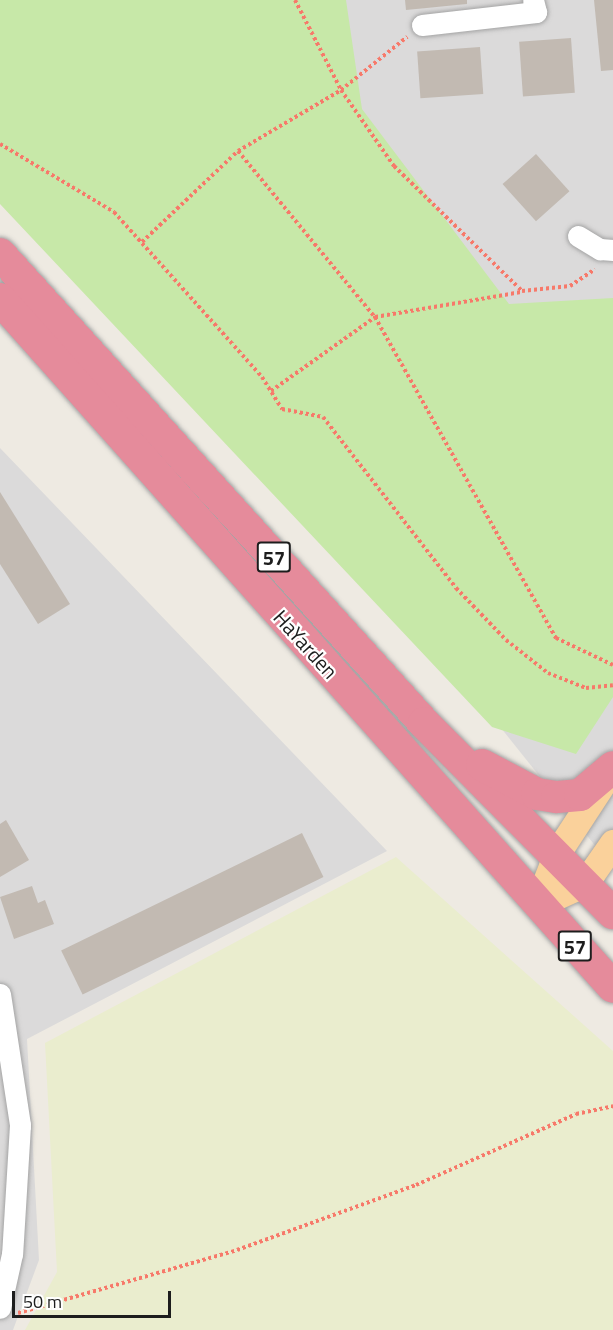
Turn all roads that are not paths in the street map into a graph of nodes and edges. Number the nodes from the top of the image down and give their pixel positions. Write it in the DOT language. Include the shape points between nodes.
graph roads {
  1 [pos="533,0"];
  2 [pos="422,25"];
  3 [pos="578,236"];
  4 [pos="0,254"];
  5 [pos="609,256"];
  6 [pos="0,299"];
  7 [pos="450,748"];
  8 [pos="613,767"];
  9 [pos="613,843"];
  10 [pos="557,853"];
  11 [pos="585,883"];
  12 [pos="537,905"];
  13 [pos="613,913"];
  14 [pos="613,987"];
  15 [pos="0,994"];
  16 [pos="6,1312"];
  1 -- 2 [label="street" via="536,12"];
  3 -- 5 [label="street"];
  4 -- 7 [label="highway, HaYarden / 57"];
  6 -- 12 [label="highway, HaYarden / 57"];
  7 -- 8 [label="highway" via="537,794 557,798 580,795"];
  7 -- 10 [label="highway, HaYarden / 57"];
  8 -- 10 [label="main road"];
  9 -- 11 [label="main road"];
  10 -- 11 [label="highway, HaYarden / 57"];
  10 -- 12 [label="main road"];
  11 -- 12 [label="main road"];
  11 -- 13 [label="highway, HaYarden / 57"];
  12 -- 14 [label="highway, HaYarden / 57"];
  15 -- 16 [label="street" via="20,1125 19,1186"];
}
